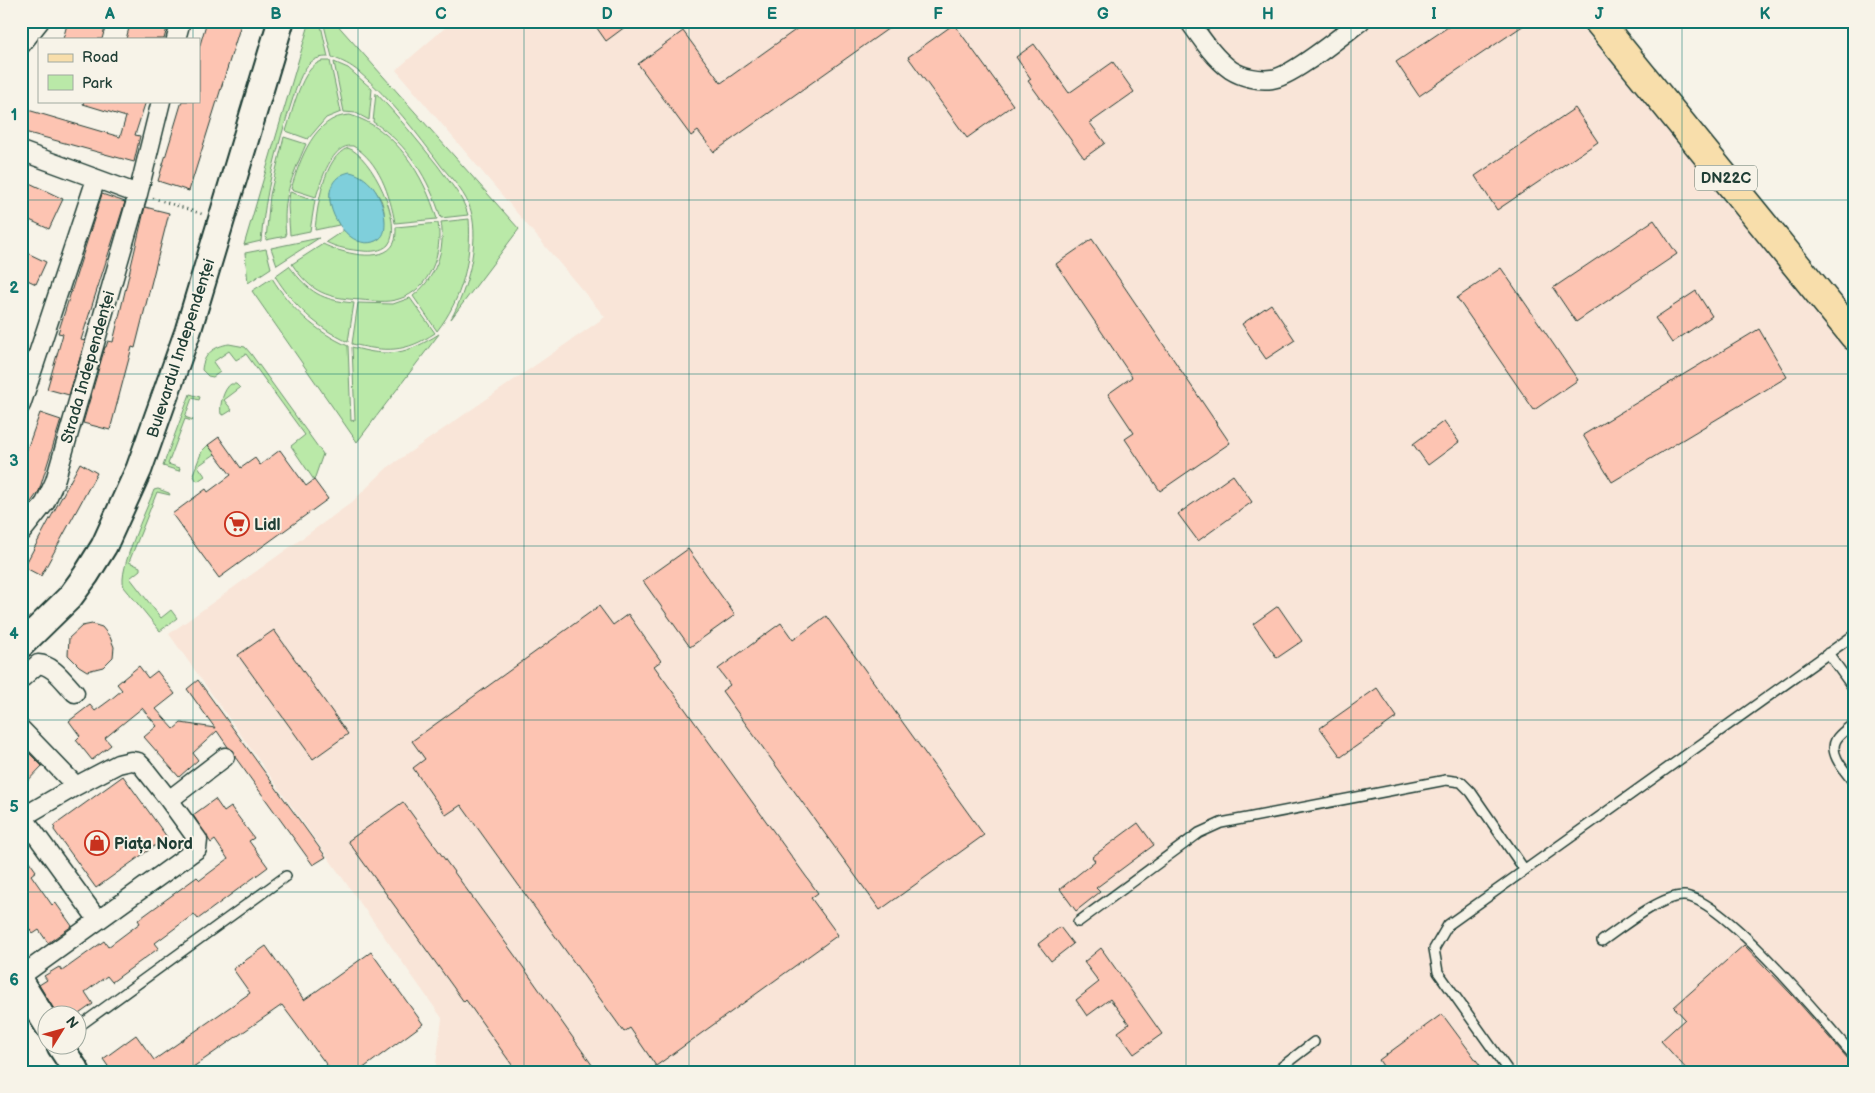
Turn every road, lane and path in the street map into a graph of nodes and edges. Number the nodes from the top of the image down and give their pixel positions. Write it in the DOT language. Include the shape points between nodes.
graph roads {
  1 [pos="40,21"];
  2 [pos="181,21"];
  3 [pos="281,21"];
  4 [pos="1188,21"];
  5 [pos="1361,21"];
  6 [pos="1598,21"];
  7 [pos="176,38"];
  8 [pos="21,45"];
  9 [pos="161,102"];
  10 [pos="21,152"];
  11 [pos="96,179"];
  12 [pos="138,194"];
  13 [pos="220,220"];
  14 [pos="1854,336"];
  15 [pos="21,404"];
  16 [pos="21,533"];
  17 [pos="1854,635"];
  18 [pos="21,645"];
  19 [pos="1828,653"];
  20 [pos="21,679"];
  21 [pos="1854,689"];
  22 [pos="74,693"];
  23 [pos="1854,723"];
  24 [pos="21,728"];
  25 [pos="225,757"];
  26 [pos="1854,783"];
  27 [pos="76,786"];
  28 [pos="169,800"];
  29 [pos="22,818"];
  30 [pos="1524,869"];
  31 [pos="286,876"];
  32 [pos="98,920"];
  33 [pos="1078,922"];
  34 [pos="1602,941"];
  35 [pos="21,976"];
  36 [pos="21,983"];
  37 [pos="38,1010"];
  38 [pos="88,1019"];
  39 [pos="1314,1042"];
  40 [pos="67,1056"];
  41 [pos="1854,1056"];
  42 [pos="77,1072"];
  43 [pos="1275,1072"];
  44 [pos="1508,1072"];
  1 -- 8 [label="street"];
  2 -- 7 [label="street"];
  3 -- 13 [label="main road, Bulevardul Independenței"];
  4 -- 5 [label="street" via="1231,70 1246,77 1272,79 1297,68"];
  6 -- 14 [label="main road, DN22C"];
  9 -- 12 [label="street, Strada Independenței"];
  10 -- 11 [label="street"];
  11 -- 12 [label="street"];
  11 -- 15 [label="street"];
  12 -- 13 [label="path"];
  12 -- 16 [label="street, Strada Independenței" via="55,481 45,503"];
  13 -- 18 [label="main road, Bulevardul Independenței" via="174,372 115,523 70,597"];
  17 -- 19 [label="lane"];
  19 -- 21 [label="lane"];
  19 -- 30 [label="lane"];
  20 -- 22 [label="street" via="42,664 52,668"];
  23 -- 26 [label="lane" via="1836,740 1834,750"];
  24 -- 27 [label="street"];
  25 -- 28 [label="street"];
  27 -- 28 [label="street" via="118,764 132,761 143,767"];
  27 -- 29 [label="street"];
  28 -- 32 [label="street" via="196,836 199,842 197,849"];
  29 -- 32 [label="street"];
  30 -- 33 [label="lane" via="1471,792 1461,782 1446,780 1221,823 1199,833"];
  30 -- 44 [label="lane" via="1448,925 1434,949 1438,972"];
  31 -- 38 [label="lane"];
  32 -- 35 [label="street"];
  34 -- 41 [label="lane" via="1664,900 1684,896 1706,905 1735,927 1776,968"];
  36 -- 37 [label="main road"];
  39 -- 43 [label="lane"];
  40 -- 42 [label="main road"];
}
